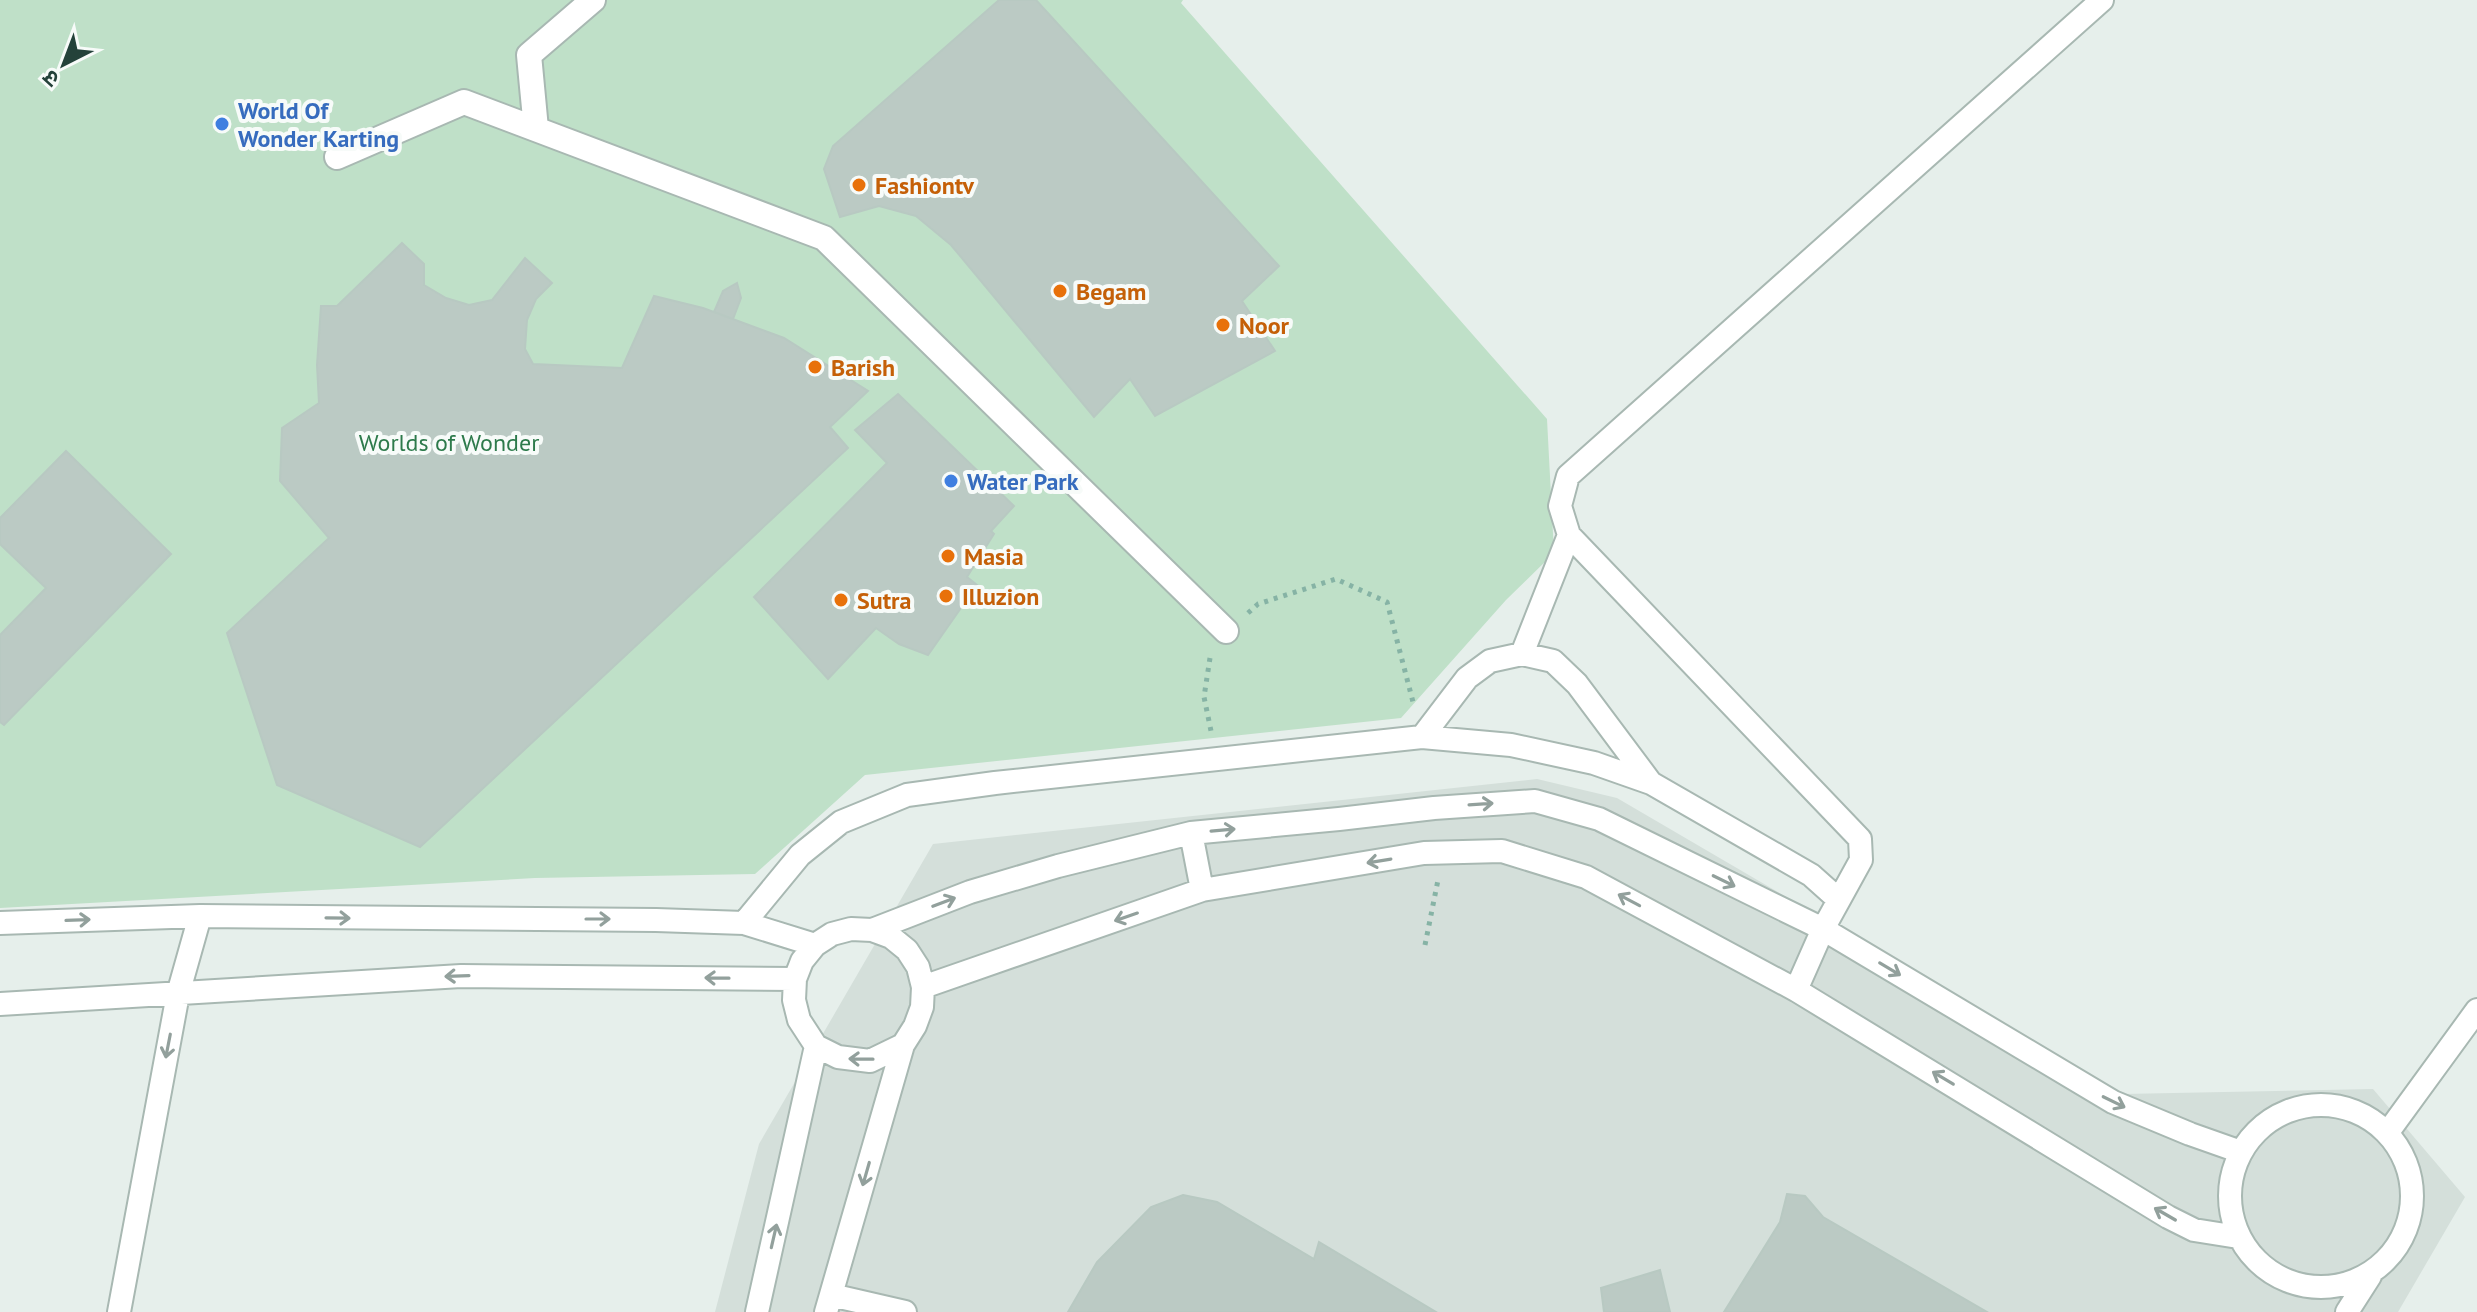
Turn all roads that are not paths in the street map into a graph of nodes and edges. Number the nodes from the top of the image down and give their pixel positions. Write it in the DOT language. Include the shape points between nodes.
graph roads {
  1 [pos="593,0"];
  2 [pos="2102,0"];
  3 [pos="536,129"];
  4 [pos="337,157"];
  5 [pos="1569,535"];
  6 [pos="1226,631"];
  7 [pos="1522,654"];
  8 [pos="1422,737"];
  9 [pos="1651,783"];
  10 [pos="1191,833"];
  11 [pos="1202,890"];
  12 [pos="1839,900"];
  13 [pos="200,916"];
  14 [pos="0,923"];
  15 [pos="744,923"];
  16 [pos="1823,929"];
  17 [pos="872,930"];
  18 [pos="815,945"];
  19 [pos="795,979"];
  20 [pos="923,987"];
  21 [pos="1796,990"];
  22 [pos="178,994"];
  23 [pos="0,1004"];
  24 [pos="2477,1010"];
  25 [pos="903,1045"];
  26 [pos="816,1046"];
  27 [pos="2388,1132"];
  28 [pos="2241,1152"];
  29 [pos="2238,1237"];
  30 [pos="2370,1276"];
  31 [pos="828,1304"];
  32 [pos="119,1312"];
  33 [pos="757,1312"];
  34 [pos="905,1312"];
  35 [pos="2347,1312"];
  1 -- 3 [label="street" via="529,55"];
  2 -- 5 [label="lane" via="1568,476 1560,506"];
  3 -- 4 [label="street" via="464,102"];
  3 -- 6 [label="street" via="824,238"];
  5 -- 7 [label="lane"];
  5 -- 12 [label="lane" via="1860,839 1861,860"];
  7 -- 8 [label="lane" via="1490,661 1467,678"];
  7 -- 9 [label="lane" via="1553,661 1577,684"];
  8 -- 9 [label="lane" via="1511,745 1594,763"];
  8 -- 15 [label="lane" via="907,795 841,822 800,855"];
  9 -- 12 [label="lane" via="1811,875"];
  10 -- 11 [label="lane"];
  10 -- 16 [label="lane, one-way" via="1535,801 1599,819"];
  17 -- 10 [label="lane, one-way" via="970,892"];
  11 -- 20 [label="lane, one-way"];
  21 -- 11 [label="lane, one-way" via="1586,877 1502,851 1424,853"];
  12 -- 16 [label="lane"];
  14 -- 13 [label="lane, one-way"];
  13 -- 15 [label="lane, one-way"];
  13 -- 22 [label="lane"];
  15 -- 18 [label="lane"];
  16 -- 21 [label="lane"];
  16 -- 28 [label="lane, one-way" via="2113,1102"];
  17 -- 18 [label="lane" via="832,934"];
  17 -- 20 [label="lane" via="907,950"];
  18 -- 19 [label="lane"];
  19 -- 22 [label="lane, one-way" via="461,976"];
  19 -- 26 [label="lane" via="799,1020"];
  20 -- 25 [label="lane" via="922,1007"];
  29 -- 21 [label="lane, one-way" via="2194,1230 2168,1217"];
  22 -- 23 [label="lane"];
  22 -- 32 [label="lane, one-way"];
  24 -- 27 [label="lane"];
  25 -- 26 [label="lane, one-way" via="870,1061 838,1057"];
  25 -- 31 [label="lane, one-way"];
  33 -- 26 [label="lane, one-way"];
  27 -- 28 [label="lane" via="2342,1106 2298,1107 2269,1120"];
  27 -- 30 [label="lane" via="2407,1161 2414,1204 2401,1245"];
  28 -- 29 [label="lane" via="2232,1173 2230,1206"];
  29 -- 30 [label="lane" via="2258,1264 2285,1282 2329,1289"];
  30 -- 35 [label="lane"];
  31 -- 34 [label="lane"];
}
